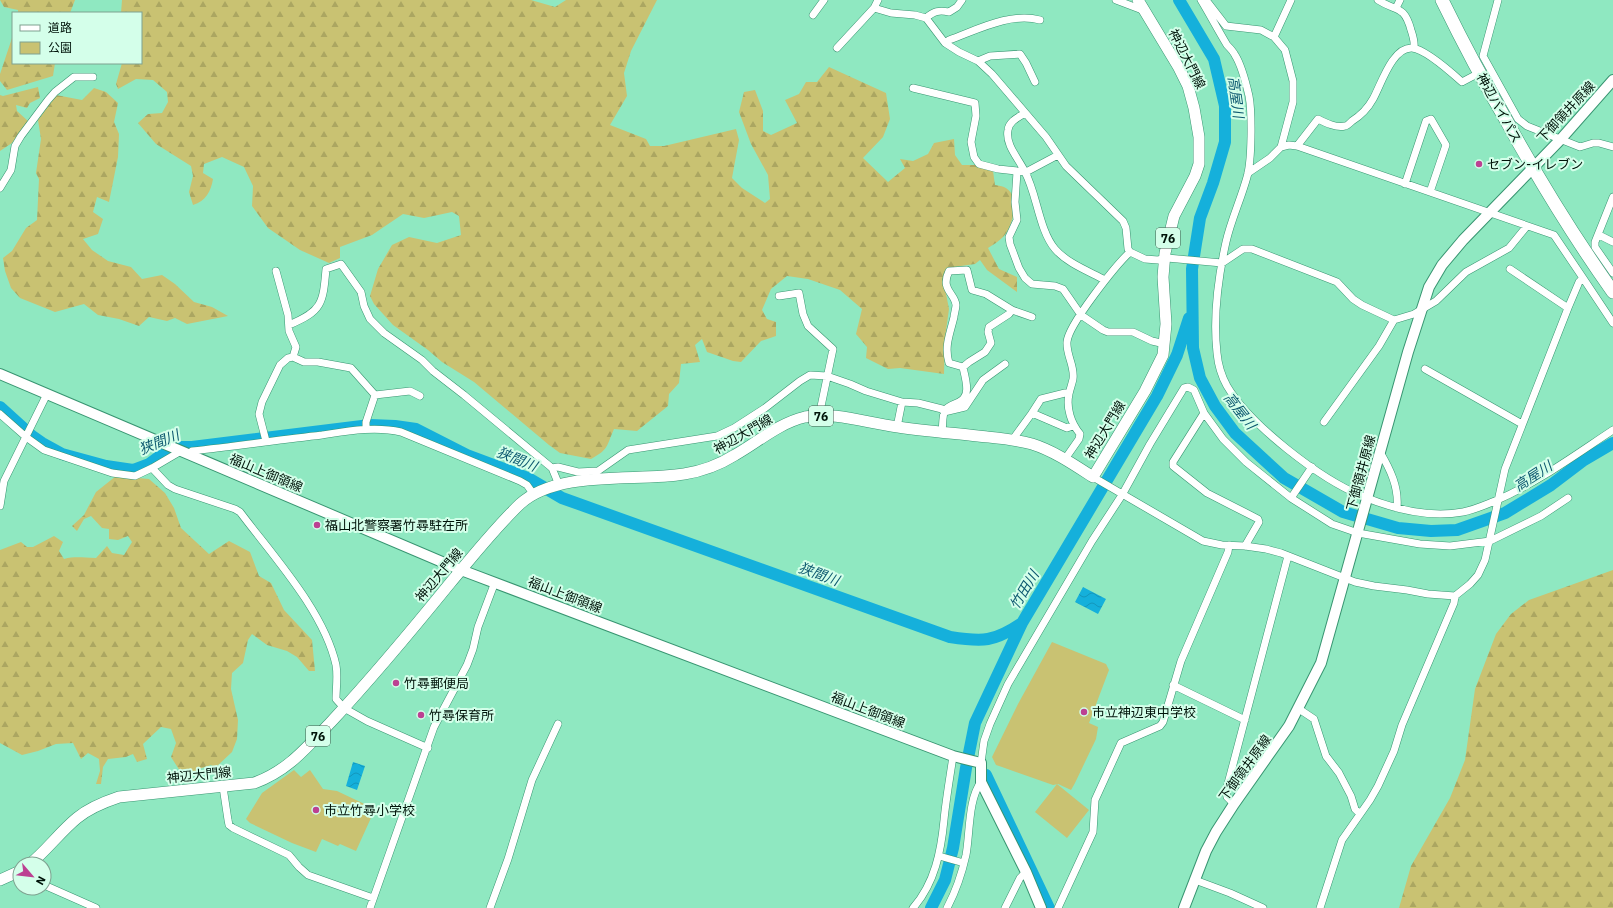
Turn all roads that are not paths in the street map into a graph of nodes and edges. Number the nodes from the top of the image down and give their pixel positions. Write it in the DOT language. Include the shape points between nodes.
graph roads {
  1 [pos="824,0"];
  2 [pos="878,0"];
  3 [pos="962,0"];
  4 [pos="1116,0"];
  5 [pos="1138,0"];
  6 [pos="1201,0"];
  7 [pos="1206,0"];
  8 [pos="1290,0"];
  9 [pos="1378,0"];
  10 [pos="1400,0"];
  11 [pos="1442,0"];
  12 [pos="1498,0"];
  13 [pos="874,8"];
  14 [pos="1396,8"];
  15 [pos="1145,11"];
  16 [pos="813,15"];
  17 [pos="926,18"];
  18 [pos="1040,20"];
  19 [pos="1274,37"];
  20 [pos="946,43"];
  21 [pos="837,48"];
  22 [pos="1414,48"];
  23 [pos="978,61"];
  24 [pos="1479,73"];
  25 [pos="93,77"];
  26 [pos="1613,80"];
  27 [pos="1035,82"];
  28 [pos="913,88"];
  29 [pos="1496,93"];
  30 [pos="1025,113"];
  31 [pos="1561,139"];
  32 [pos="1297,146"];
  33 [pos="1281,147"];
  34 [pos="1613,147"];
  35 [pos="1058,155"];
  36 [pos="1532,168"];
  37 [pos="1017,172"];
  38 [pos="1026,172"];
  39 [pos="1248,173"];
  40 [pos="1405,184"];
  41 [pos="0,188"];
  42 [pos="1430,192"];
  43 [pos="1613,197"];
  44 [pos="1490,213"];
  45 [pos="1527,226"];
  46 [pos="1599,235"];
  47 [pos="1613,242"];
  48 [pos="1130,252"];
  49 [pos="1166,258"];
  50 [pos="1604,261"];
  51 [pos="1613,261"];
  52 [pos="1221,263"];
  53 [pos="1510,268"];
  54 [pos="276,271"];
  55 [pos="1613,273"];
  56 [pos="1583,278"];
  57 [pos="1105,280"];
  58 [pos="1613,292"];
  59 [pos="779,296"];
  60 [pos="1568,308"];
  61 [pos="1012,310"];
  62 [pos="1421,310"];
  63 [pos="1081,315"];
  64 [pos="1032,317"];
  65 [pos="1394,320"];
  66 [pos="1613,323"];
  67 [pos="289,325"];
  68 [pos="1165,344"];
  69 [pos="293,357"];
  70 [pos="1005,364"];
  71 [pos="963,367"];
  72 [pos="1426,369"];
  73 [pos="0,374"];
  74 [pos="826,376"];
  75 [pos="47,394"];
  76 [pos="1069,394"];
  77 [pos="375,395"];
  78 [pos="420,396"];
  79 [pos="902,402"];
  80 [pos="944,412"];
  81 [pos="1032,413"];
  82 [pos="1204,413"];
  83 [pos="0,414"];
  84 [pos="819,416"];
  85 [pos="1324,422"];
  86 [pos="1522,424"];
  87 [pos="1073,426"];
  88 [pos="897,427"];
  89 [pos="366,430"];
  90 [pos="1613,430"];
  91 [pos="942,432"];
  92 [pos="28,434"];
  93 [pos="266,437"];
  94 [pos="1013,439"];
  95 [pos="181,450"];
  96 [pos="1380,452"];
  97 [pos="1065,459"];
  98 [pos="152,468"];
  99 [pos="552,468"];
  100 [pos="1310,470"];
  101 [pos="1094,478"];
  102 [pos="556,486"];
  103 [pos="536,493"];
  104 [pos="1121,494"];
  105 [pos="1292,496"];
  106 [pos="1568,498"];
  107 [pos="1367,500"];
  108 [pos="1497,502"];
  109 [pos="0,506"];
  110 [pos="1397,508"];
  111 [pos="1358,532"];
  112 [pos="1490,539"];
  113 [pos="1229,545"];
  114 [pos="1245,546"];
  115 [pos="1288,556"];
  116 [pos="461,570"];
  117 [pos="1345,579"];
  118 [pos="495,582"];
  119 [pos="1455,596"];
  120 [pos="1173,685"];
  121 [pos="344,708"];
  122 [pos="1299,709"];
  123 [pos="1245,720"];
  124 [pos="558,724"];
  125 [pos="428,748"];
  126 [pos="955,757"];
  127 [pos="979,762"];
  128 [pos="981,782"];
  129 [pos="223,787"];
  130 [pos="1234,804"];
  131 [pos="1360,814"];
  132 [pos="39,856"];
  133 [pos="940,856"];
  134 [pos="963,863"];
  135 [pos="1026,872"];
  136 [pos="12,875"];
  137 [pos="0,880"];
  138 [pos="1195,880"];
  139 [pos="52,889"];
  140 [pos="373,898"];
  141 [pos="96,908"];
  142 [pos="370,908"];
  143 [pos="490,908"];
  144 [pos="913,908"];
  145 [pos="947,908"];
  146 [pos="1006,908"];
  147 [pos="1041,908"];
  148 [pos="1058,908"];
  149 [pos="1184,908"];
  150 [pos="1263,908"];
  151 [pos="1320,908"];
  1 -- 16 [label="street"];
  2 -- 13 [label="street"];
  3 -- 17 [label="street" via="949,12 938,10"];
  4 -- 15 [label="street"];
  5 -- 15 [label="main road, 神辺大門線 / 76"];
  6 -- 39 [label="street" via="1235,54 1249,96 1251,136"];
  7 -- 19 [label="street" via="1226,26 1255,29"];
  8 -- 19 [label="street"];
  9 -- 14 [label="street"];
  10 -- 14 [label="street"];
  11 -- 24 [label="highway, 神辺バイパス"];
  12 -- 29 [label="street" via="1483,56"];
  13 -- 17 [label="street"];
  13 -- 21 [label="street"];
  14 -- 22 [label="street" via="1408,18"];
  15 -- 49 [label="main road, 神辺大門線 / 76" via="1188,86 1199,137 1199,164 1174,216"];
  17 -- 20 [label="street"];
  18 -- 20 [label="street" via="1030,17 1002,21"];
  19 -- 33 [label="street" via="1285,50 1293,81 1293,102"];
  20 -- 23 [label="street"];
  22 -- 24 [label="street" via="1445,66 1462,82"];
  22 -- 32 [label="street" via="1400,51 1386,72 1374,99 1358,117 1345,126 1334,126 1318,119"];
  23 -- 27 [label="street" via="990,56 1020,54"];
  23 -- 30 [label="street"];
  24 -- 29 [label="highway, 神辺バイパス"];
  25 -- 41 [label="street" via="74,77 48,100 15,146 11,170"];
  26 -- 31 [label="main road, 下御領井原線"];
  28 -- 37 [label="street" via="975,103 976,116 971,142 974,157 979,164"];
  29 -- 31 [label="street" via="1521,122"];
  29 -- 36 [label="highway, 神辺バイパス"];
  30 -- 35 [label="street"];
  30 -- 38 [label="street" via="1010,124 1008,139"];
  31 -- 34 [label="street" via="1580,147 1593,142"];
  31 -- 36 [label="main road, 下御領井原線"];
  32 -- 33 [label="street"];
  32 -- 40 [label="street"];
  33 -- 39 [label="street"];
  35 -- 38 [label="street"];
  35 -- 48 [label="street" via="1122,221 1126,228"];
  36 -- 44 [label="main road, 下御領井原線"];
  36 -- 58 [label="highway, 神辺バイパス" via="1584,252"];
  37 -- 38 [label="street"];
  37 -- 63 [label="street" via="1017,220 1009,237 1019,268 1032,284 1055,286 1063,290"];
  38 -- 57 [label="street" via="1054,248 1066,258"];
  39 -- 52 [label="street"];
  40 -- 42 [label="street"];
  40 -- 42 [label="street" via="1426,121 1431,119 1446,145"];
  42 -- 44 [label="street"];
  43 -- 46 [label="street"];
  44 -- 45 [label="street"];
  44 -- 62 [label="main road, 下御領井原線" via="1442,265 1429,287"];
  45 -- 56 [label="street" via="1554,235"];
  45 -- 62 [label="street" via="1509,248 1466,272 1436,301"];
  46 -- 47 [label="street"];
  46 -- 50 [label="street" via="1595,247"];
  48 -- 49 [label="street" via="1145,259"];
  48 -- 57 [label="street"];
  49 -- 52 [label="street"];
  49 -- 68 [label="main road, 神辺大門線 / 76" via="1163,295"];
  50 -- 51 [label="street"];
  50 -- 55 [label="street"];
  52 -- 65 [label="street" via="1244,249 1252,249 1337,282 1353,299"];
  52 -- 100 [label="street" via="1216,328 1217,355 1224,379 1250,415"];
  53 -- 60 [label="street"];
  54 -- 67 [label="street"];
  56 -- 60 [label="street"];
  56 -- 66 [label="street"];
  57 -- 63 [label="street"];
  59 -- 74 [label="street" via="799,293 808,326 833,349"];
  60 -- 86 [label="street"];
  61 -- 64 [label="street"];
  61 -- 71 [label="street" via="990,327 988,332 992,342 987,350"];
  61 -- 71 [label="street" via="986,294 972,290 967,270 949,271 946,276 947,287 956,305 947,340 947,356 949,363"];
  62 -- 65 [label="street"];
  62 -- 96 [label="main road, 下御領井原線"];
  63 -- 68 [label="street" via="1108,332 1133,332"];
  63 -- 76 [label="street" via="1067,342 1073,370"];
  65 -- 85 [label="street" via="1379,346"];
  67 -- 69 [label="street" via="296,347"];
  67 -- 99 [label="street" via="314,312 324,294 326,269 341,264 361,292 370,319 384,333 416,355"];
  68 -- 101 [label="main road, 神辺大門線 / 76" via="1158,367"];
  69 -- 77 [label="street" via="304,362 351,368"];
  69 -- 93 [label="street" via="280,365 262,402 259,414"];
  70 -- 80 [label="street" via="983,380 965,407"];
  71 -- 80 [label="street" via="967,391 962,401 949,406"];
  72 -- 86 [label="street"];
  73 -- 75 [label="main road, 福山上御領線"];
  74 -- 79 [label="street"];
  74 -- 84 [label="street"];
  74 -- 99 [label="street" via="806,377 765,408 717,436 628,450 598,471 578,472"];
  75 -- 92 [label="street"];
  75 -- 95 [label="main road, 福山上御領線"];
  76 -- 81 [label="street" via="1041,399"];
  76 -- 87 [label="street"];
  77 -- 78 [label="street" via="410,391"];
  77 -- 89 [label="street"];
  79 -- 80 [label="street" via="918,403 942,409"];
  79 -- 88 [label="street"];
  80 -- 91 [label="street"];
  81 -- 87 [label="street" via="1067,428"];
  81 -- 94 [label="street"];
  82 -- 104 [label="street" via="1194,390 1184,388"];
  82 -- 105 [label="street" via="1223,439 1246,462"];
  82 -- 114 [label="street" via="1173,462 1173,466 1207,493 1258,519 1259,522"];
  83 -- 92 [label="street"];
  84 -- 88 [label="main road, 神辺大門線 / 76" via="834,416"];
  84 -- 102 [label="main road, 神辺大門線 / 76" via="805,417 792,422 737,455 701,471 682,475 594,480"];
  86 -- 108 [label="street" via="1504,469"];
  87 -- 97 [label="street" via="1080,434 1079,439"];
  88 -- 91 [label="main road, 神辺大門線 / 76"];
  89 -- 93 [label="street"];
  89 -- 103 [label="street" via="389,429 401,432 520,481"];
  90 -- 108 [label="street" via="1546,474"];
  91 -- 94 [label="main road, 神辺大門線 / 76"];
  92 -- 98 [label="street" via="44,450 112,473 135,476"];
  92 -- 109 [label="street" via="4,481"];
  93 -- 95 [label="street" via="192,451"];
  94 -- 97 [label="main road, 神辺大門線 / 76" via="1046,449"];
  95 -- 98 [label="street"];
  95 -- 116 [label="main road, 福山上御領線"];
  96 -- 107 [label="main road, 下御領井原線"];
  96 -- 110 [label="street" via="1396,488"];
  97 -- 101 [label="main road, 神辺大門線 / 76"];
  98 -- 121 [label="street" via="175,489 240,512 319,622 336,667 336,699"];
  99 -- 102 [label="street"];
  100 -- 105 [label="street"];
  100 -- 107 [label="street"];
  101 -- 104 [label="street"];
  102 -- 103 [label="main road, 神辺大門線 / 76"];
  103 -- 116 [label="main road, 神辺大門線 / 76" via="493,532"];
  104 -- 113 [label="street" via="1197,538"];
  104 -- 127 [label="street" via="1008,684 990,724 984,741 983,757"];
  105 -- 111 [label="street" via="1332,524"];
  106 -- 112 [label="street" via="1541,516"];
  107 -- 110 [label="street"];
  107 -- 111 [label="main road, 下御領井原線"];
  108 -- 110 [label="street" via="1450,513"];
  108 -- 112 [label="street"];
  111 -- 112 [label="street" via="1442,546"];
  111 -- 117 [label="main road, 下御領井原線"];
  112 -- 119 [label="street" via="1478,575"];
  113 -- 114 [label="street"];
  113 -- 120 [label="street"];
  114 -- 115 [label="street"];
  115 -- 117 [label="street"];
  115 -- 123 [label="street"];
  116 -- 118 [label="main road, 福山上御領線"];
  116 -- 121 [label="main road, 神辺大門線 / 76"];
  117 -- 119 [label="street" via="1374,586 1446,597"];
  117 -- 122 [label="main road, 下御領井原線" via="1321,663"];
  118 -- 125 [label="street" via="467,665 434,727"];
  118 -- 126 [label="main road, 福山上御領線"];
  119 -- 131 [label="street" via="1402,725 1394,751 1378,786"];
  120 -- 123 [label="street"];
  120 -- 148 [label="street" via="1160,726 1121,743 1094,800 1093,832"];
  121 -- 125 [label="street" via="381,728"];
  121 -- 129 [label="main road, 神辺大門線 / 76" via="293,760 270,777 254,783"];
  122 -- 130 [label="main road, 下御領井原線"];
  122 -- 131 [label="street" via="1314,719 1326,756 1339,773 1355,809"];
  123 -- 130 [label="street" via="1226,791 1227,797"];
  124 -- 143 [label="street" via="532,780"];
  125 -- 140 [label="street"];
  126 -- 127 [label="main road, 福山上御領線"];
  126 -- 133 [label="street"];
  127 -- 128 [label="main road"];
  128 -- 134 [label="street" via="974,798"];
  128 -- 135 [label="main road"];
  129 -- 132 [label="main road, 神辺大門線 / 76" via="119,797 103,802 77,818"];
  129 -- 140 [label="street" via="229,825 233,828 289,855 308,875"];
  130 -- 138 [label="main road, 下御領井原線" via="1206,851"];
  131 -- 151 [label="street" via="1340,844"];
  133 -- 134 [label="street"];
  133 -- 144 [label="street" via="924,893"];
  134 -- 145 [label="street"];
  135 -- 146 [label="street" via="1020,878"];
  135 -- 147 [label="main road"];
  136 -- 137 [label="main road"];
  138 -- 149 [label="main road, 下御領井原線"];
  138 -- 150 [label="street"];
  139 -- 141 [label="street"];
  140 -- 142 [label="street"];
}
